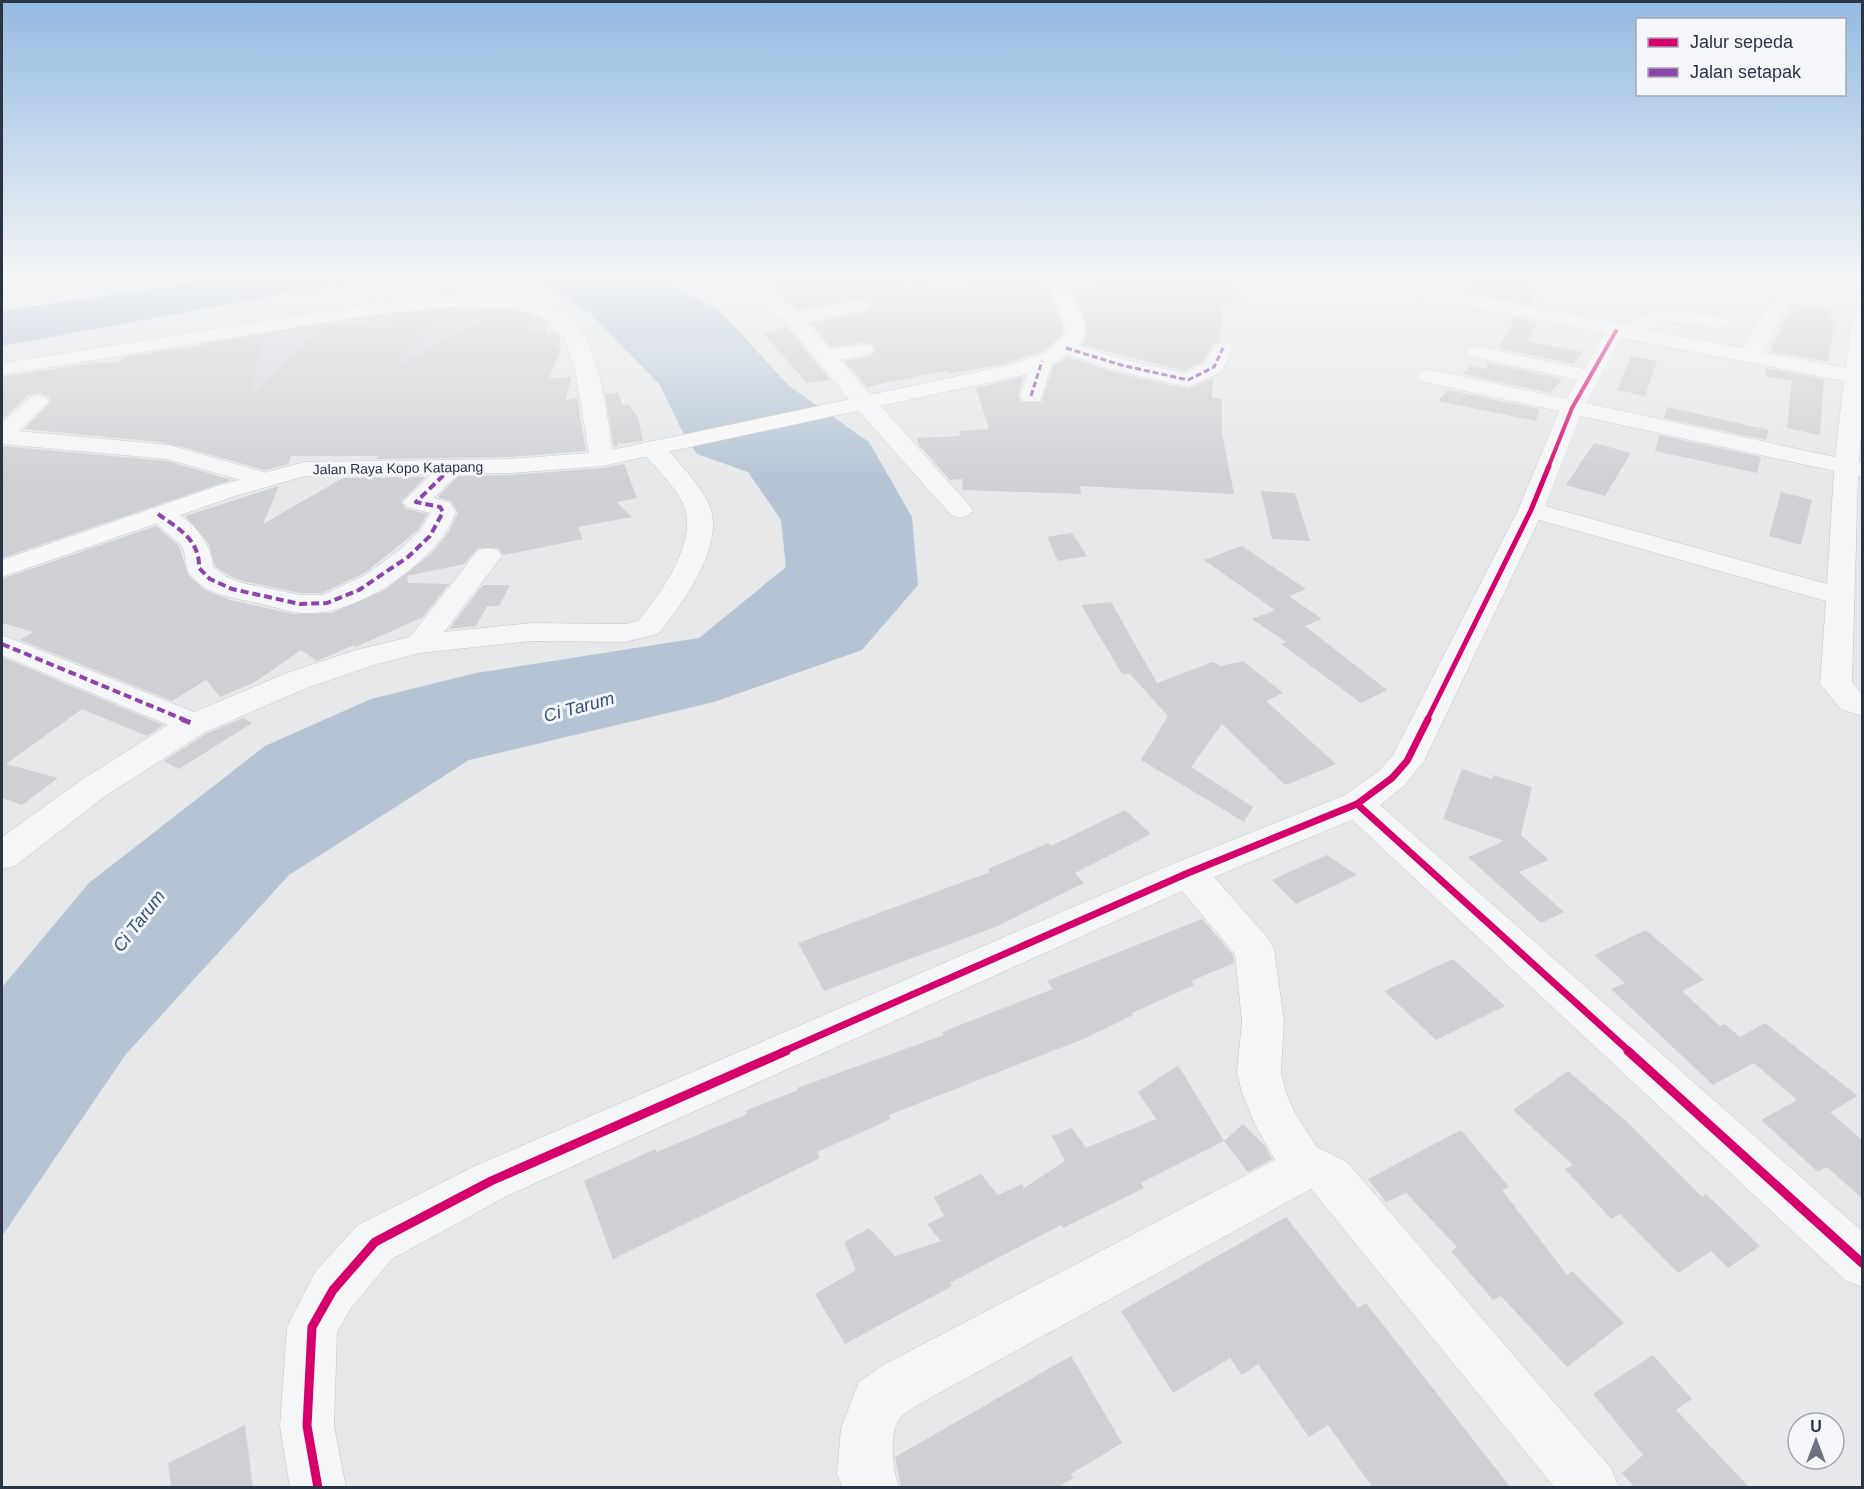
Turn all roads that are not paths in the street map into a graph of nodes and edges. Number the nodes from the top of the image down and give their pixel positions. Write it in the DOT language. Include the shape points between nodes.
graph roads {
  1 [pos="147,344"];
  2 [pos="578,344"];
  3 [pos="816,344"];
  4 [pos="1068,344"];
  5 [pos="1613,344"];
  6 [pos="1691,344"];
  7 [pos="1756,344"];
  8 [pos="1861,344"];
  9 [pos="1066,348"];
  10 [pos="1222,348"];
  11 [pos="864,350"];
  12 [pos="1476,352"];
  13 [pos="1750,355"];
  14 [pos="826,356"];
  15 [pos="1042,362"];
  16 [pos="2,369"];
  17 [pos="1428,376"];
  18 [pos="1590,377"];
  19 [pos="1859,377"];
  20 [pos="1031,396"];
  21 [pos="38,402"];
  22 [pos="863,402"];
  23 [pos="1572,408"];
  24 [pos="2,436"];
  25 [pos="658,447"];
  26 [pos="602,459"];
  27 [pos="452,467"];
  28 [pos="1855,468"];
  29 [pos="265,480"];
  30 [pos="960,510"];
  31 [pos="1531,510"];
  32 [pos="158,514"];
  33 [pos="488,556"];
  34 [pos="2,569"];
  35 [pos="1840,596"];
  36 [pos="2,644"];
  37 [pos="420,644"];
  38 [pos="1863,706"];
  39 [pos="194,724"];
  40 [pos="1357,804"];
  41 [pos="2,856"];
  42 [pos="1188,873"];
  43 [pos="1305,1168"];
  44 [pos="1863,1263"];
  45 [pos="318,1488"];
  46 [pos="871,1488"];
  47 [pos="1591,1488"];
  1 -- 16 [label="street"];
  2 -- 26 [label="street"];
  3 -- 14 [label="street"];
  4 -- 9 [label="main road"];
  5 -- 18 [label="street"];
  6 -- 13 [label="street"];
  7 -- 13 [label="street"];
  8 -- 19 [label="street"];
  9 -- 10 [label="street" via="1188,380 1214,367"];
  9 -- 15 [label="main road, Jalan Raya Kopo Katapang"];
  11 -- 14 [label="street"];
  12 -- 18 [label="street"];
  13 -- 19 [label="street"];
  14 -- 22 [label="street"];
  15 -- 20 [label="street"];
  15 -- 22 [label="main road, Jalan Raya Kopo Katapang" via="994,376"];
  17 -- 23 [label="street"];
  18 -- 23 [label="street"];
  19 -- 28 [label="street"];
  21 -- 24 [label="street"];
  22 -- 25 [label="main road, Jalan Raya Kopo Katapang"];
  22 -- 30 [label="street"];
  23 -- 28 [label="street"];
  23 -- 31 [label="street"];
  24 -- 29 [label="street" via="169,452"];
  25 -- 26 [label="main road, Jalan Raya Kopo Katapang"];
  25 -- 37 [label="street" via="692,499 701,522 688,569 648,628 625,633 531,632"];
  26 -- 27 [label="main road, Jalan Raya Kopo Katapang"];
  27 -- 29 [label="main road, Jalan Raya Kopo Katapang" via="314,468"];
  27 -- 32 [label="street" via="416,502 440,507 443,512 430,535 360,591 324,604 232,589 205,576 199,568 195,541"];
  28 -- 35 [label="street"];
  29 -- 32 [label="main road, Jalan Raya Kopo Katapang"];
  31 -- 35 [label="street"];
  31 -- 40 [label="street" via="1407,761 1392,778"];
  32 -- 34 [label="main road, Jalan Raya Kopo Katapang"];
  33 -- 37 [label="street"];
  35 -- 38 [label="street" via="1836,684 1852,702"];
  36 -- 39 [label="street"];
  37 -- 39 [label="street" via="298,680"];
  39 -- 41 [label="street" via="92,789"];
  40 -- 42 [label="street"];
  40 -- 44 [label="street"];
  42 -- 43 [label="street" via="1254,949 1263,1021 1261,1083 1278,1126"];
  42 -- 45 [label="street" via="491,1181 375,1242 333,1290 312,1327 307,1426"];
  43 -- 46 [label="street" via="878,1401 868,1428 865,1474"];
  43 -- 47 [label="street" via="1318,1168 1331,1177"];
}
